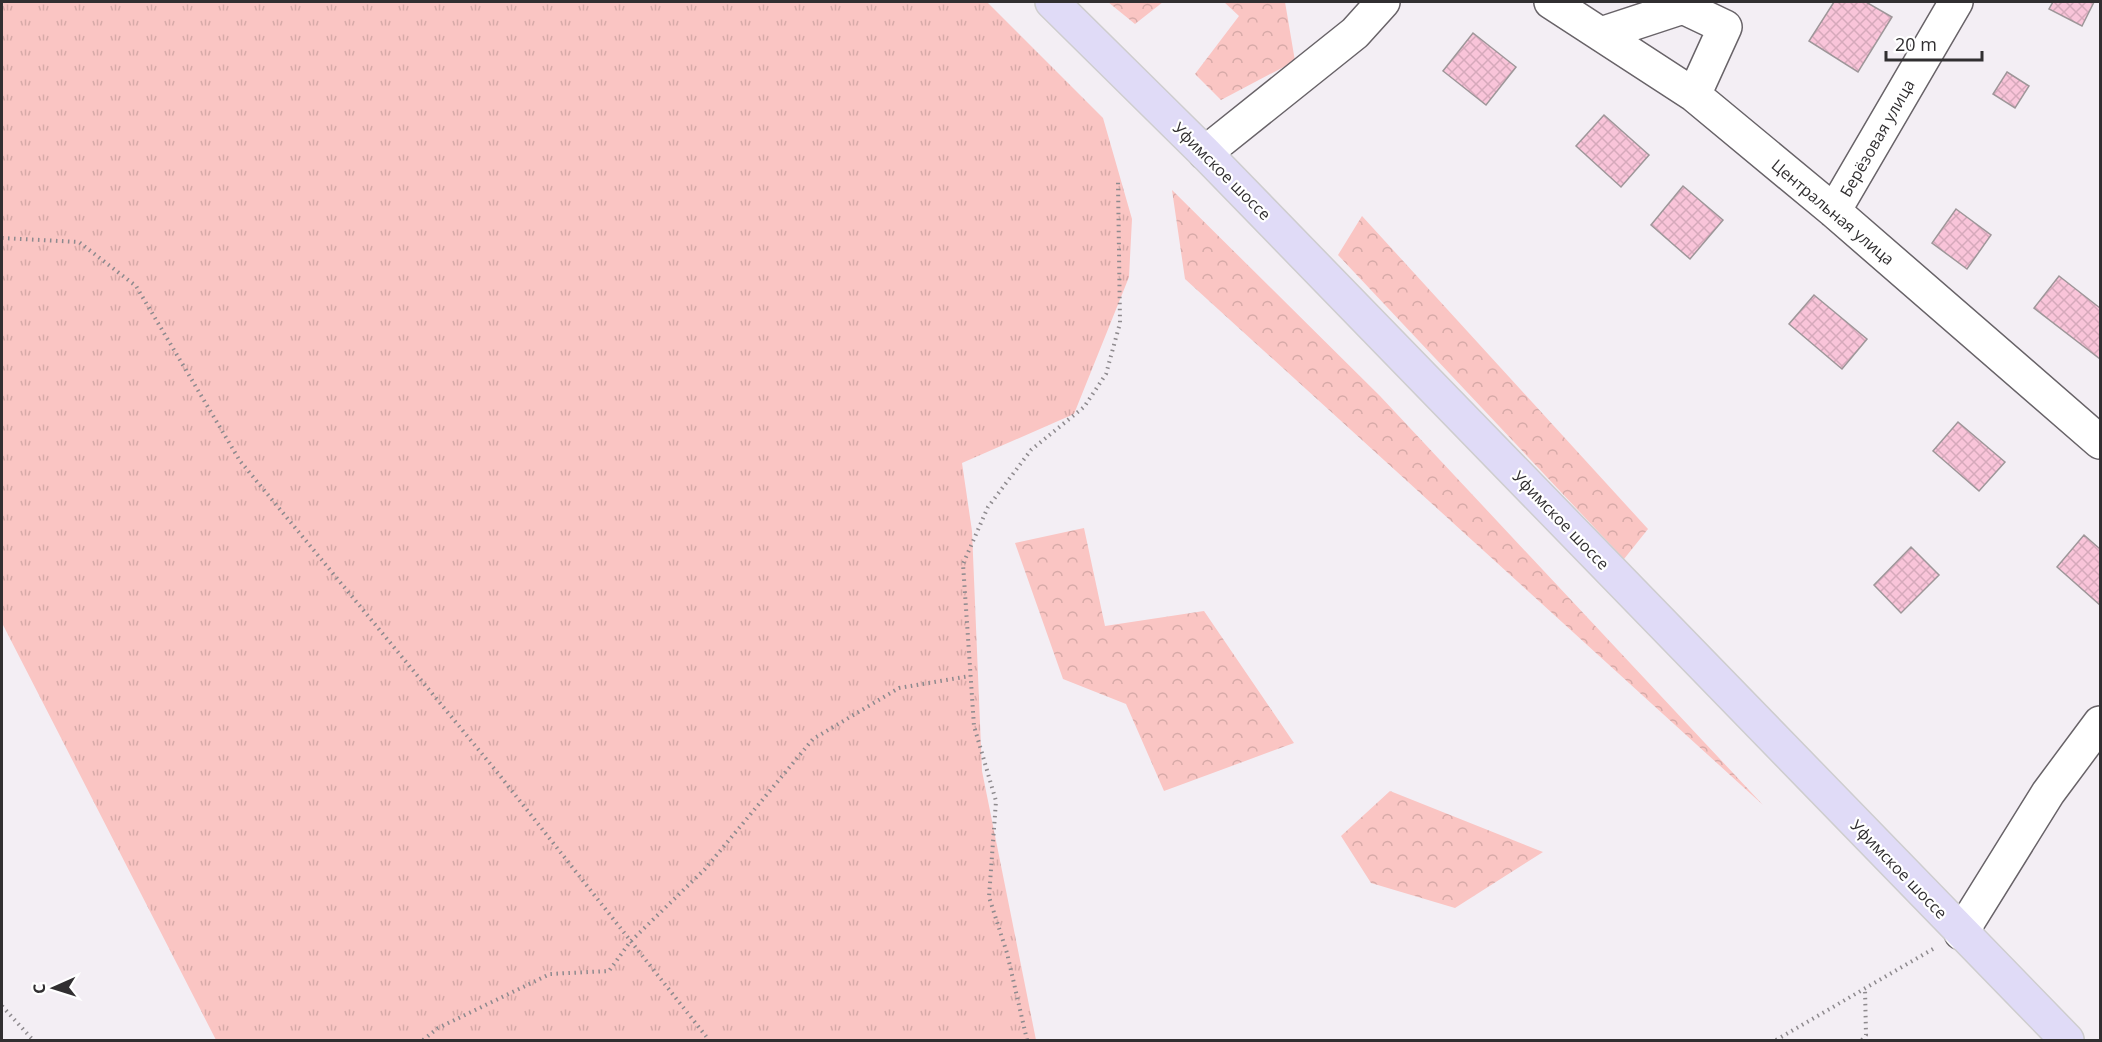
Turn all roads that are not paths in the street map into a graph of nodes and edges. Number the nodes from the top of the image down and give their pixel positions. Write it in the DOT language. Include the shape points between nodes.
graph roads {
  1 [pos="1052,2"];
  2 [pos="1383,2"];
  3 [pos="1551,2"];
  4 [pos="1956,2"];
  5 [pos="1601,34"];
  6 [pos="1694,95"];
  7 [pos="1205,153"];
  8 [pos="1834,211"];
  9 [pos="2100,441"];
  10 [pos="2100,723"];
  11 [pos="1961,933"];
  12 [pos="2067,1041"];
  1 -- 7 [label="main road, Уфимское шоссе"];
  2 -- 7 [label="street" via="1355,33"];
  3 -- 5 [label="street, Центральная улица"];
  4 -- 8 [label="street, Берёзовая улица"];
  5 -- 6 [label="street, Центральная улица"];
  5 -- 6 [label="street" via="1683,7 1725,27"];
  6 -- 8 [label="street, Центральная улица"];
  7 -- 11 [label="main road, Уфимское шоссе"];
  8 -- 9 [label="street, Центральная улица"];
  10 -- 11 [label="street" via="2048,793"];
  11 -- 12 [label="main road, Уфимское шоссе"];
}
